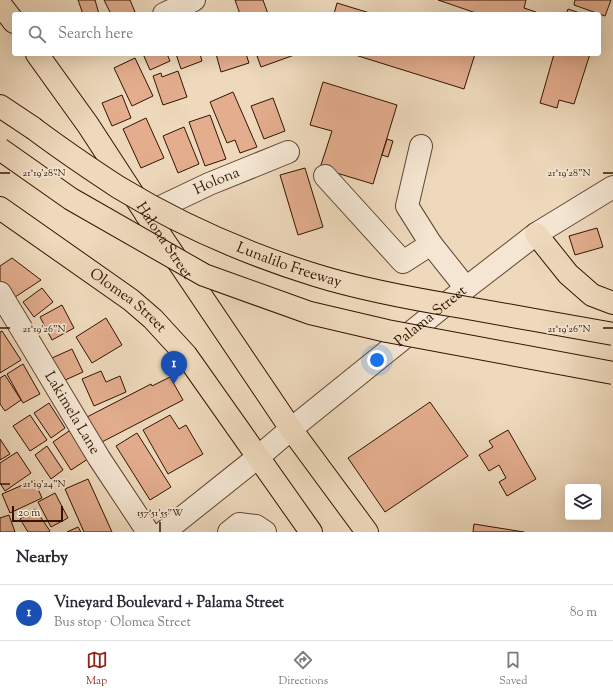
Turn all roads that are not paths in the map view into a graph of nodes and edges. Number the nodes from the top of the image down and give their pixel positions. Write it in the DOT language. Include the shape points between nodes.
graph roads {
  1 [pos="194,0"];
  2 [pos="0,4"];
  3 [pos="168,12"];
  4 [pos="12,19"];
  5 [pos="38,56"];
  6 [pos="0,106"];
  7 [pos="421,146"];
  8 [pos="0,149"];
  9 [pos="288,152"];
  10 [pos="325,176"];
  11 [pos="613,187"];
  12 [pos="0,208"];
  13 [pos="146,214"];
  14 [pos="536,234"];
  15 [pos="431,244"];
  16 [pos="466,288"];
  17 [pos="0,293"];
  18 [pos="613,303"];
  19 [pos="613,334"];
  20 [pos="613,373"];
  21 [pos="291,429"];
  22 [pos="258,457"];
  23 [pos="305,530"];
  24 [pos="148,532"];
  25 [pos="164,532"];
  26 [pos="229,532"];
  27 [pos="265,532"];
  28 [pos="367,532"];
  1 -- 3 [label="street"];
  2 -- 4 [label="main road"];
  5 -- 13 [label="main road, Halona Street" via="88,125"];
  6 -- 19 [label="main road, Lunalilo Freeway, bridge" via="106,179 168,214 216,238 315,275 421,300"];
  7 -- 15 [label="street" via="407,206"];
  8 -- 20 [label="main road, bridge" via="71,199 204,275 310,313 379,329"];
  9 -- 13 [label="street, Holona" via="208,184"];
  10 -- 15 [label="street" via="403,262"];
  11 -- 14 [label="street, Palama Street"];
  12 -- 22 [label="main road, Olomea Street" via="131,300 153,319 186,355"];
  13 -- 21 [label="main road, Halona Street"];
  14 -- 16 [label="street, Palama Street"];
  14 -- 18 [label="main road" via="568,274 592,295"];
  15 -- 16 [label="street"];
  16 -- 21 [label="street, Palama Street"];
  17 -- 24 [label="street, Lakimela Lane" via="99,458"];
  21 -- 22 [label="street, Palama Street"];
  21 -- 28 [label="main road, Halona Street"];
  22 -- 23 [label="main road, Olomea Street"];
  22 -- 25 [label="street, Palama Street"];
  26 -- 27 [label="street" via="239,524 256,526"];
}
